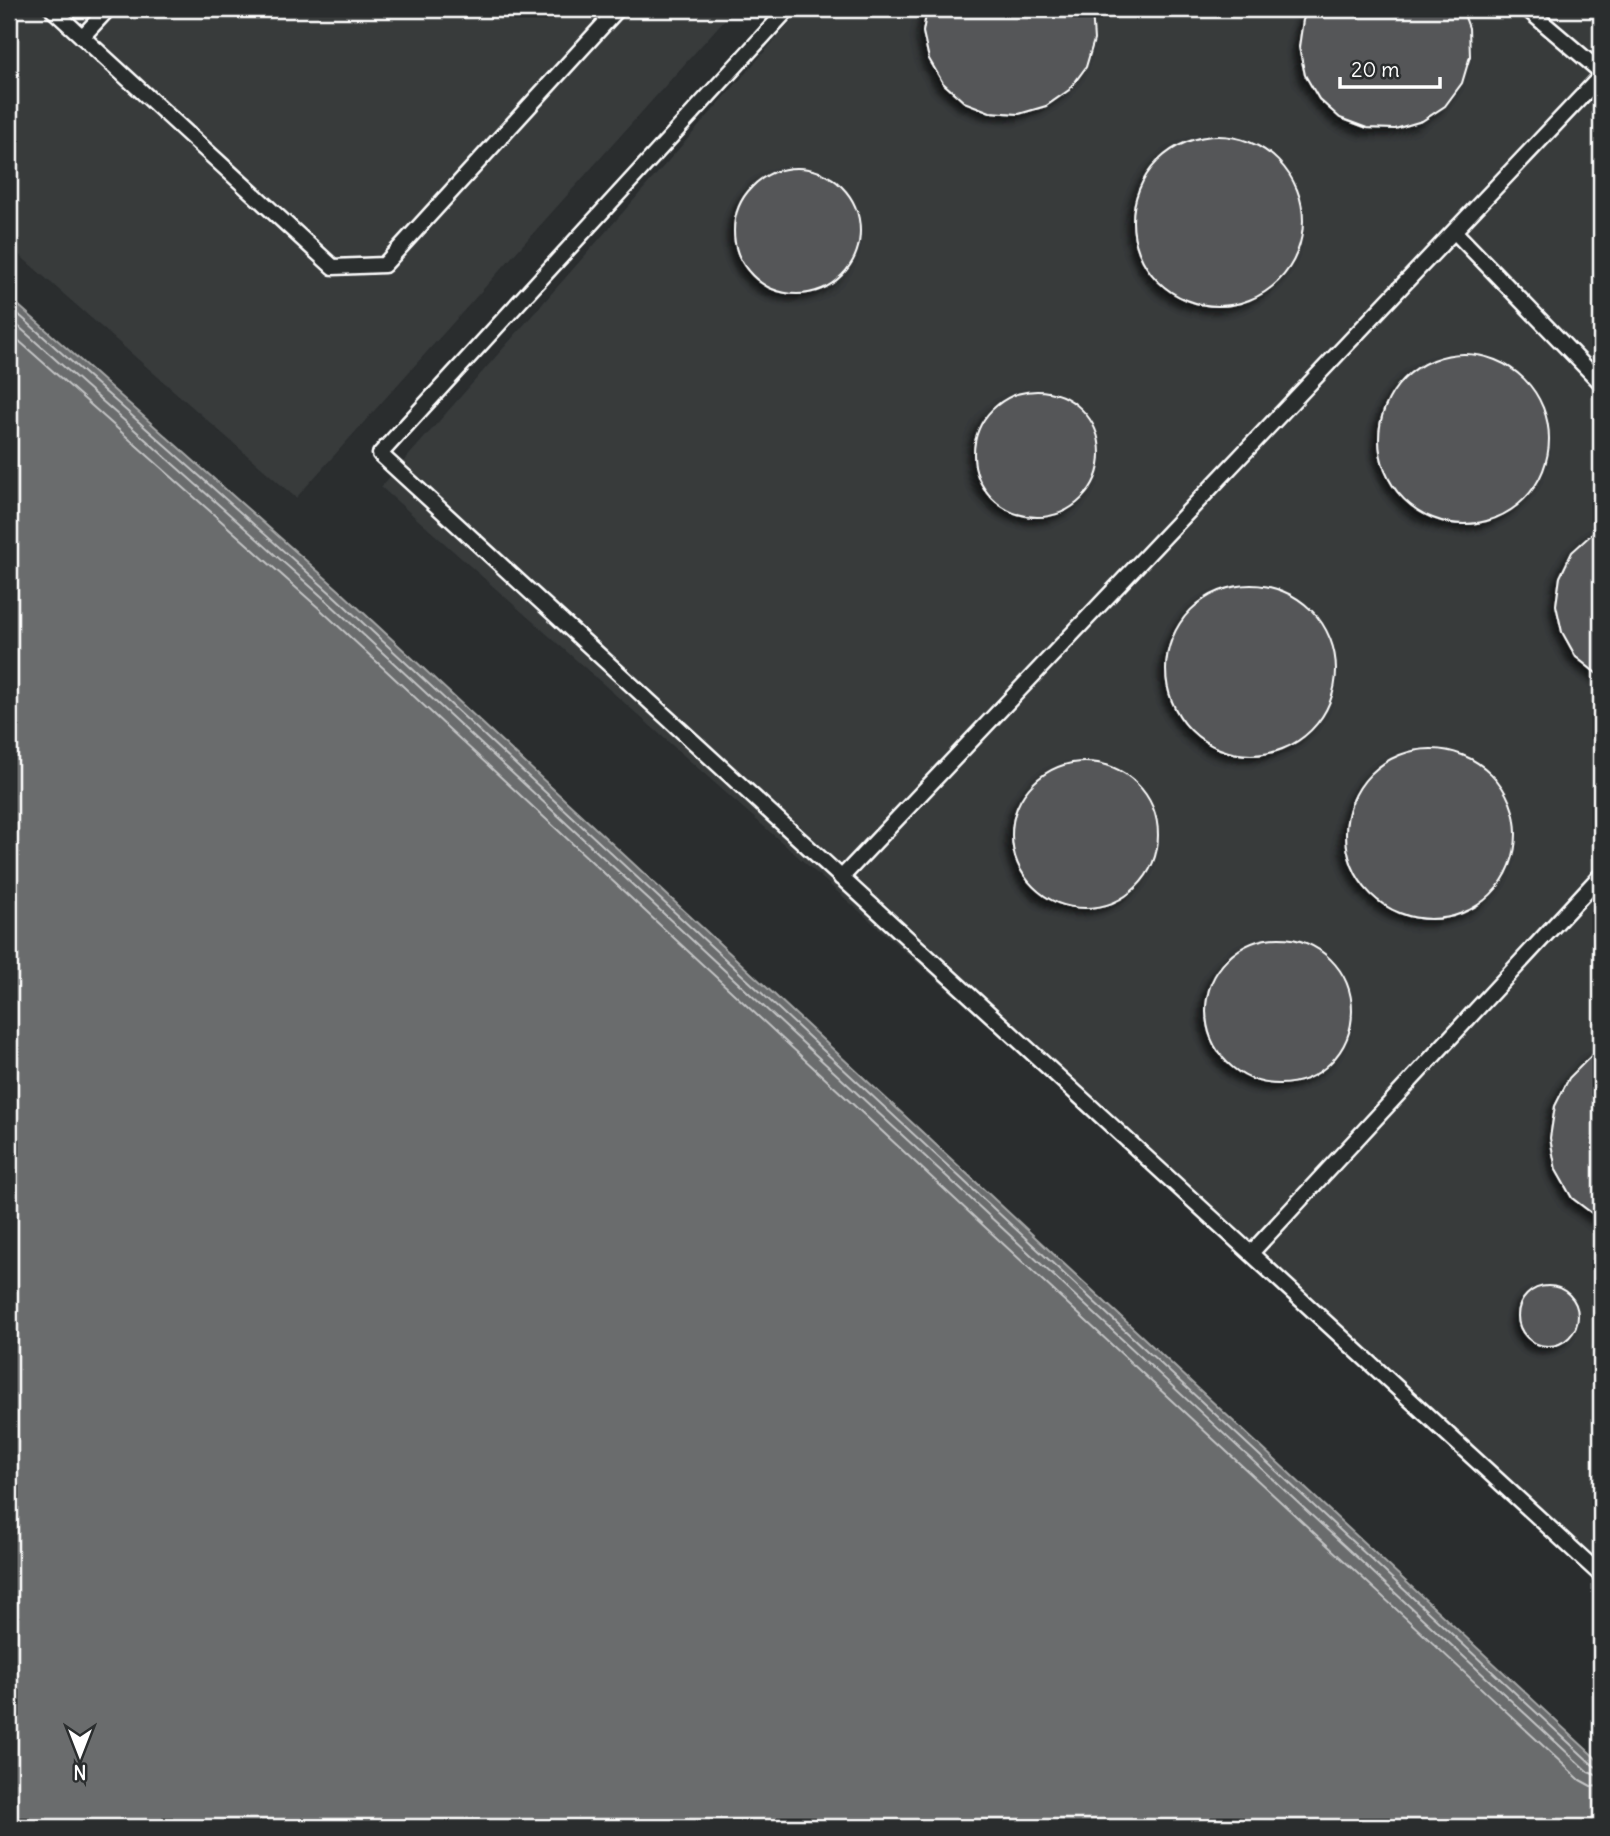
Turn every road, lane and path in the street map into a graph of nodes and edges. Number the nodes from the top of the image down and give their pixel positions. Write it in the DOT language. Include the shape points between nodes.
graph roads {
  1 [pos="52,9"];
  2 [pos="108,9"];
  3 [pos="618,9"];
  4 [pos="788,9"];
  5 [pos="1527,9"];
  6 [pos="82,37"];
  7 [pos="1601,74"];
  8 [pos="1454,231"];
  9 [pos="1601,383"];
  10 [pos="1601,875"];
  11 [pos="841,878"];
  12 [pos="1251,1253"];
  13 [pos="1601,1575"];
  1 -- 6 [label="lane"];
  2 -- 6 [label="lane"];
  3 -- 6 [label="lane" via="384,265 333,267"];
  4 -- 11 [label="lane" via="380,454"];
  5 -- 7 [label="lane"];
  7 -- 8 [label="lane"];
  8 -- 9 [label="lane"];
  8 -- 11 [label="lane"];
  10 -- 12 [label="lane"];
  11 -- 12 [label="lane"];
  12 -- 13 [label="lane"];
}
